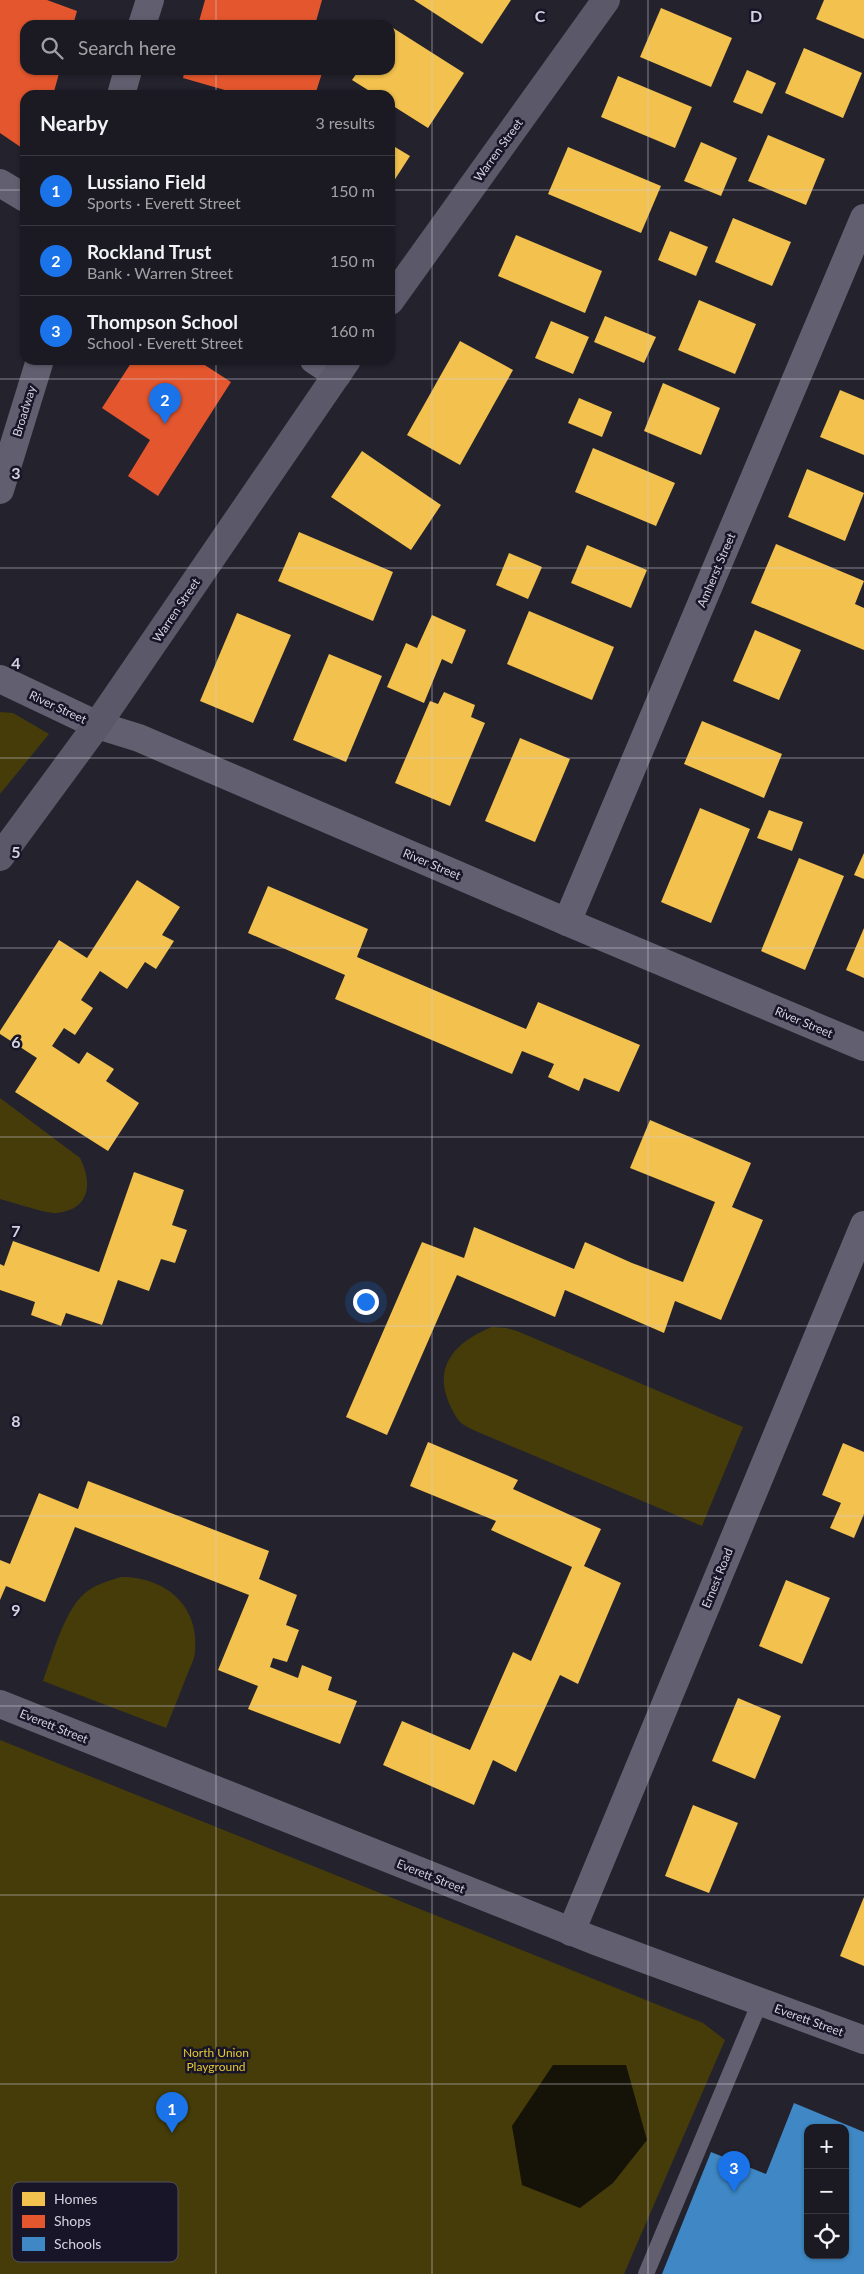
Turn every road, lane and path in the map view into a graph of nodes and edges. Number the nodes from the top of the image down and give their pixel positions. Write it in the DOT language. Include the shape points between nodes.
graph roads {
  1 [pos="150,0"];
  2 [pos="606,0"];
  3 [pos="144,20"];
  4 [pos="126,75"];
  5 [pos="122,90"];
  6 [pos="0,183"];
  7 [pos="20,195"];
  8 [pos="864,218"];
  9 [pos="395,293"];
  10 [pos="38,365"];
  11 [pos="342,367"];
  12 [pos="0,490"];
  13 [pos="0,679"];
  14 [pos="97,725"];
  15 [pos="0,857"];
  16 [pos="568,922"];
  17 [pos="864,1047"];
  18 [pos="864,1225"];
  19 [pos="0,1704"];
  20 [pos="571,1932"];
  21 [pos="760,2002"];
  22 [pos="864,2040"];
  23 [pos="646,2274"];
  1 -- 3 [label="main road"];
  2 -- 9 [label="main road, Warren Street"];
  4 -- 5 [label="main road"];
  6 -- 7 [label="street"];
  8 -- 16 [label="street, Amherst Street"];
  10 -- 12 [label="main road, Broadway"];
  11 -- 14 [label="main road, Warren Street"];
  13 -- 14 [label="street, River Street"];
  14 -- 15 [label="main road, Warren Street"];
  14 -- 16 [label="street, River Street" via="139,738"];
  16 -- 17 [label="street, River Street"];
  18 -- 20 [label="street, Ernest Road"];
  19 -- 20 [label="street, Everett Street"];
  20 -- 21 [label="street, Everett Street"];
  21 -- 22 [label="street, Everett Street"];
  21 -- 23 [label="lane"];
}
